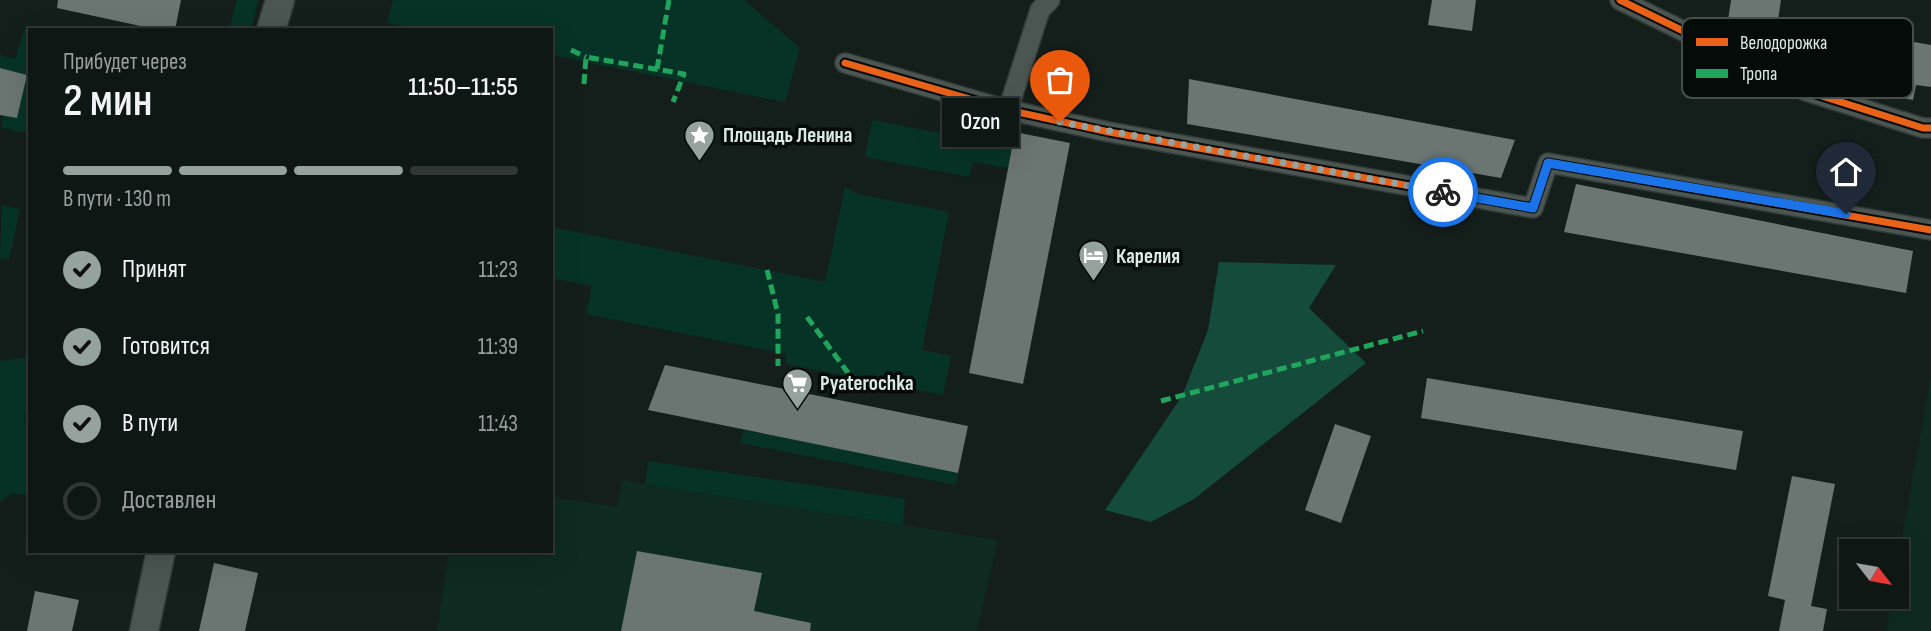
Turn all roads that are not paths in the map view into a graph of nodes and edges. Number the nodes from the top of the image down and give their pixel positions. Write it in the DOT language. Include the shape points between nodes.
graph roads {
  1 [pos="280,0"];
  2 [pos="1050,0"];
  3 [pos="1620,0"];
  4 [pos="272,28"];
  5 [pos="1682,30"];
  6 [pos="845,63"];
  7 [pos="1827,98"];
  8 [pos="1008,110"];
  9 [pos="1931,128"];
  10 [pos="1931,230"];
  11 [pos="161,553"];
  12 [pos="144,631"];
  1 -- 4 [label="street"];
  2 -- 8 [label="street" via="1040,10"];
  3 -- 5 [label="street"];
  6 -- 8 [label="street"];
  7 -- 9 [label="street"];
  8 -- 10 [label="street" via="1533,208 1548,163"];
  11 -- 12 [label="street"];
}
